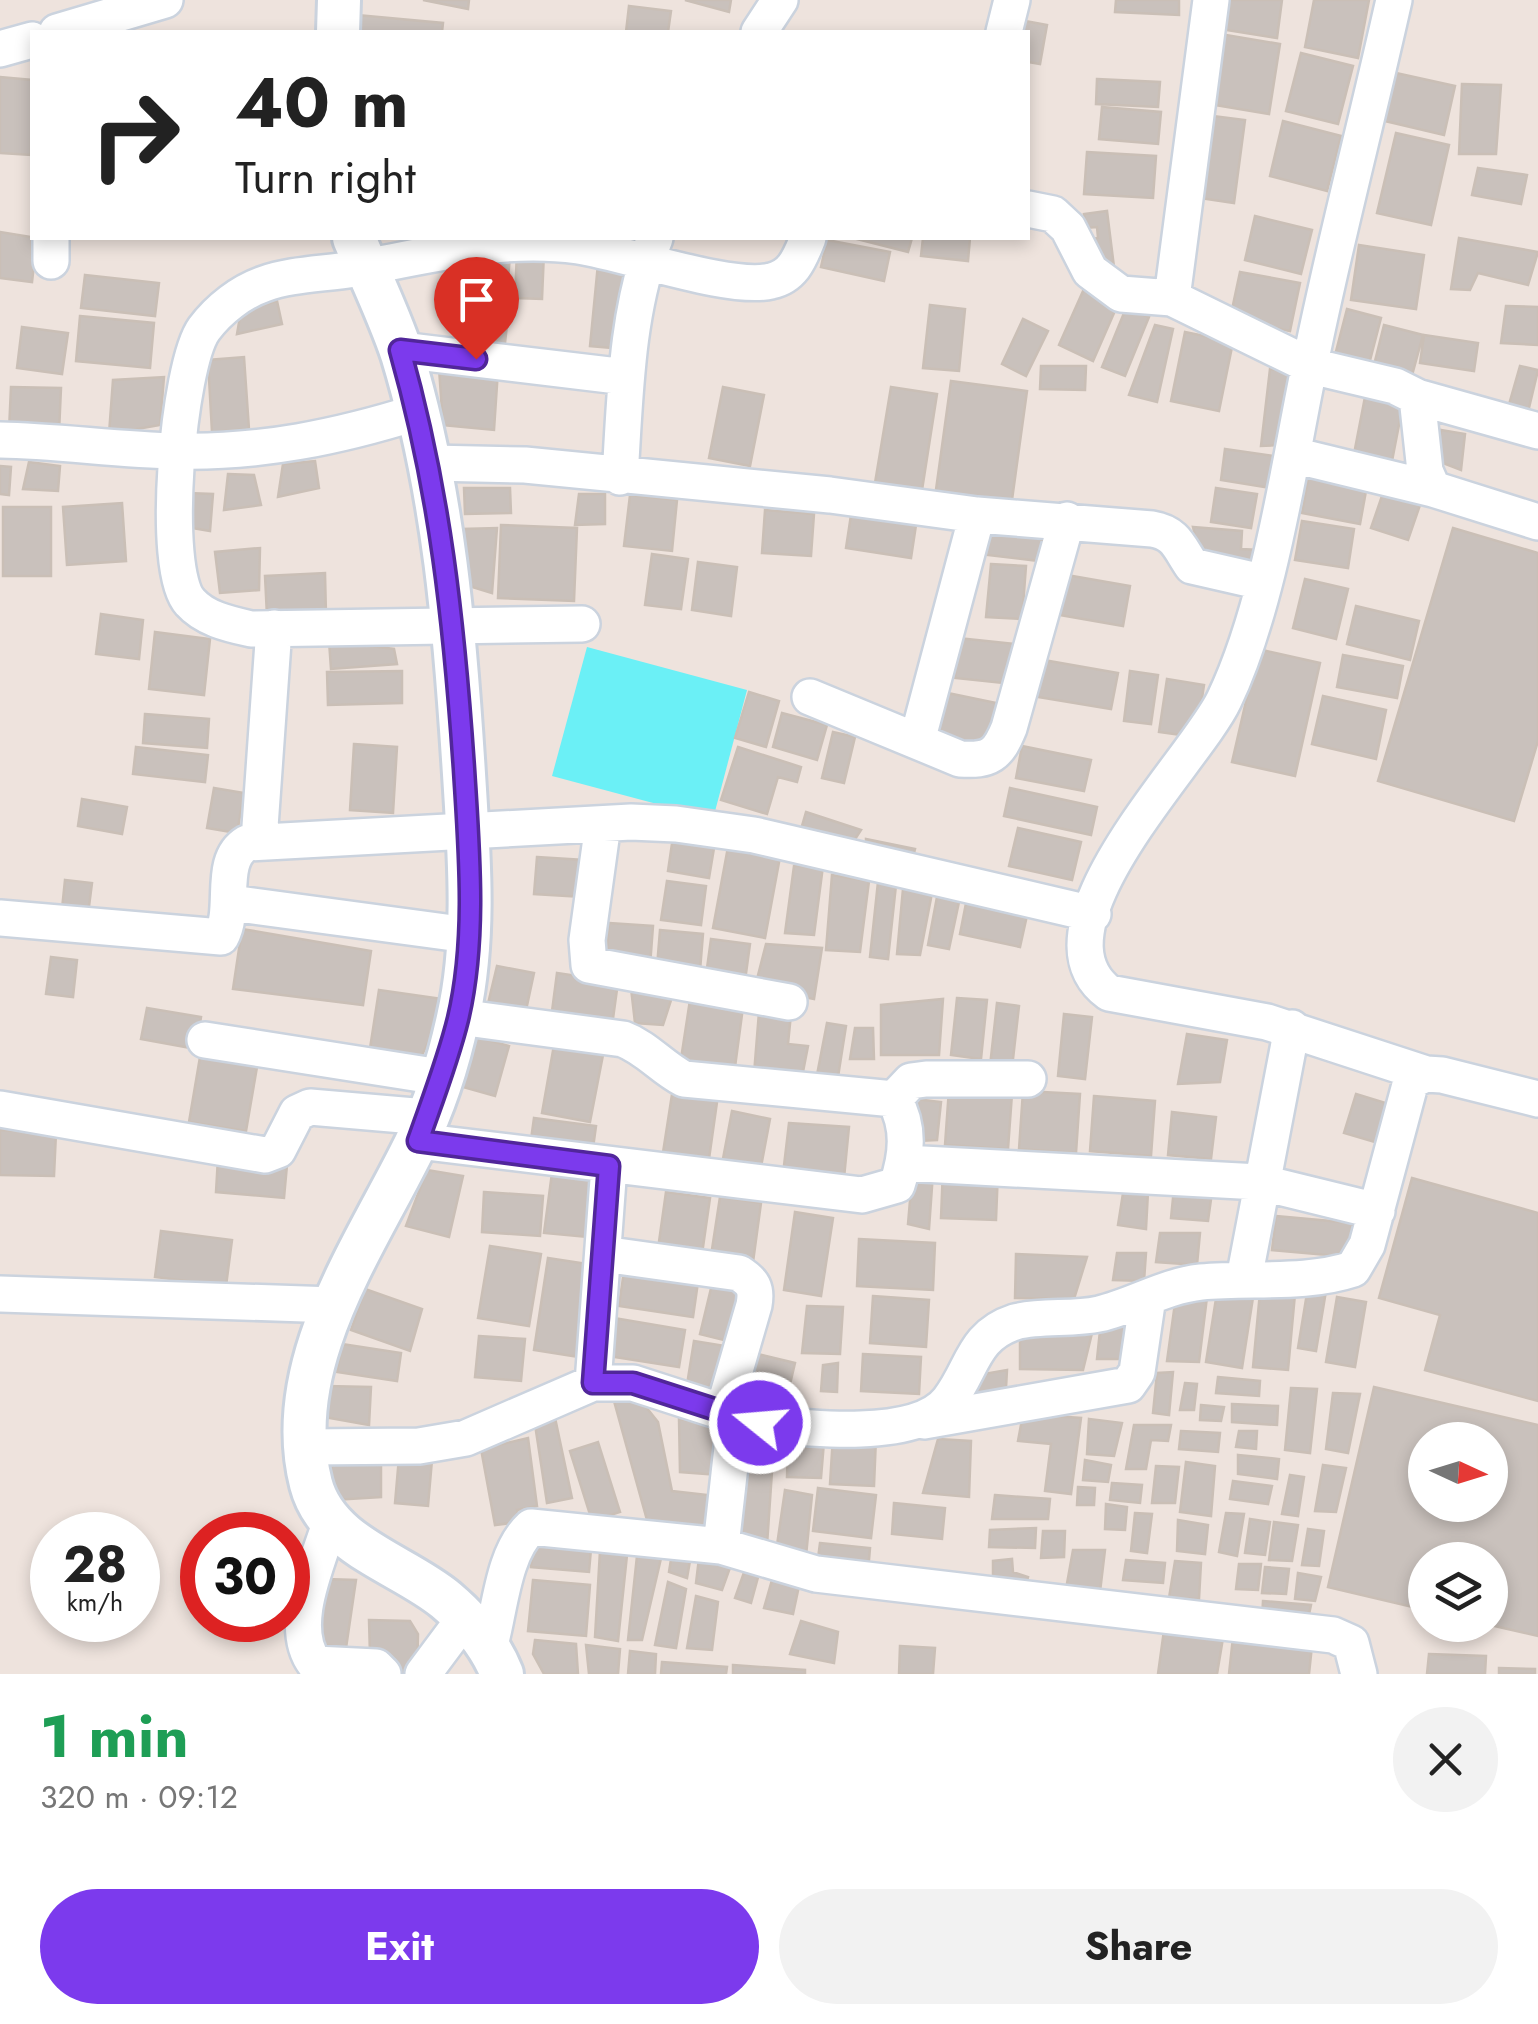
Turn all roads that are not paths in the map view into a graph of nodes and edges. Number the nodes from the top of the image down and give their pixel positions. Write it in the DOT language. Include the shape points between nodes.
graph roads {
  1 [pos="164,0"];
  2 [pos="339,0"];
  3 [pos="780,0"];
  4 [pos="1012,0"];
  5 [pos="1212,0"];
  6 [pos="1394,0"];
  7 [pos="64,30"];
  8 [pos="338,30"];
  9 [pos="759,30"];
  10 [pos="1004,30"];
  11 [pos="30,41"];
  12 [pos="0,49"];
  13 [pos="1030,209"];
  14 [pos="807,240"];
  15 [pos="650,249"];
  16 [pos="360,252"];
  17 [pos="1172,298"];
  18 [pos="400,350"];
  19 [pos="1311,366"];
  20 [pos="626,377"];
  21 [pos="1417,397"];
  22 [pos="418,412"];
  23 [pos="1538,432"];
  24 [pos="0,440"];
  25 [pos="177,451"];
  26 [pos="1293,455"];
  27 [pos="431,463"];
  28 [pos="620,477"];
  29 [pos="1433,489"];
  30 [pos="977,515"];
  31 [pos="1067,520"];
  32 [pos="1538,522"];
  33 [pos="1262,582"];
  34 [pos="455,624"];
  35 [pos="582,624"];
  36 [pos="274,628"];
  37 [pos="810,697"];
  38 [pos="917,741"];
  39 [pos="603,824"];
  40 [pos="468,830"];
  41 [pos="259,841"];
  42 [pos="230,903"];
  43 [pos="1093,914"];
  44 [pos="0,918"];
  45 [pos="468,935"];
  46 [pos="789,1002"];
  47 [pos="459,1017"];
  48 [pos="1292,1028"];
  49 [pos="205,1040"];
  50 [pos="1426,1074"];
  51 [pos="440,1077"];
  52 [pos="1028,1080"];
  53 [pos="894,1099"];
  54 [pos="1538,1099"];
  55 [pos="0,1109"];
  56 [pos="422,1129"];
  57 [pos="904,1163"];
  58 [pos="609,1166"];
  59 [pos="1259,1182"];
  60 [pos="1377,1211"];
  61 [pos="602,1254"];
  62 [pos="1244,1278"];
  63 [pos="1,1290"];
  64 [pos="1148,1297"];
  65 [pos="334,1304"];
  66 [pos="593,1383"];
  67 [pos="729,1416"];
  68 [pos="924,1421"];
  69 [pos="306,1447"];
  70 [pos="331,1520"];
  71 [pos="721,1546"];
  72 [pos="486,1646"];
  73 [pos="383,1674"];
  74 [pos="423,1674"];
  75 [pos="1359,1674"];
  1 -- 7 [label="street"];
  2 -- 8 [label="street"];
  3 -- 9 [label="street"];
  4 -- 10 [label="street"];
  5 -- 17 [label="street"];
  6 -- 19 [label="street"];
  11 -- 12 [label="street"];
  13 -- 17 [label="street" via="1053,214 1090,271 1121,294"];
  14 -- 15 [label="street" via="791,272 770,282 731,280"];
  15 -- 16 [label="street" via="498,242"];
  15 -- 20 [label="street"];
  16 -- 18 [label="street"];
  16 -- 25 [label="street" via="265,284 229,303 203,331 181,403"];
  17 -- 19 [label="street"];
  18 -- 20 [label="street"];
  18 -- 22 [label="street"];
  19 -- 21 [label="street"];
  19 -- 26 [label="street"];
  20 -- 28 [label="street"];
  21 -- 23 [label="street"];
  21 -- 29 [label="street" via="1424,471"];
  22 -- 25 [label="street" via="296,444"];
  22 -- 27 [label="street"];
  24 -- 25 [label="street"];
  25 -- 36 [label="street" via="178,580 189,602 220,622"];
  26 -- 29 [label="street"];
  26 -- 33 [label="street"];
  27 -- 28 [label="street" via="526,465"];
  27 -- 34 [label="street"];
  28 -- 30 [label="street"];
  29 -- 32 [label="street"];
  30 -- 31 [label="street"];
  30 -- 38 [label="street"];
  31 -- 33 [label="street" via="1167,531 1192,566"];
  31 -- 38 [label="street" via="1000,750 986,760 960,759"];
  33 -- 43 [label="street" via="1225,698 1126,836"];
  34 -- 35 [label="street"];
  34 -- 36 [label="street"];
  34 -- 40 [label="street"];
  36 -- 41 [label="street"];
  37 -- 38 [label="street"];
  39 -- 40 [label="street"];
  39 -- 43 [label="street" via="722,828"];
  39 -- 46 [label="street" via="586,940 590,964"];
  40 -- 41 [label="street"];
  40 -- 45 [label="street"];
  41 -- 42 [label="street" via="236,849"];
  42 -- 44 [label="street" via="221,937 202,939"];
  42 -- 45 [label="street"];
  43 -- 48 [label="street" via="1088,960 1093,982 1109,993"];
  45 -- 47 [label="street"];
  47 -- 51 [label="street"];
  47 -- 53 [label="street" via="623,1038 684,1079"];
  48 -- 50 [label="street"];
  48 -- 59 [label="street"];
  49 -- 51 [label="street"];
  50 -- 54 [label="street"];
  50 -- 60 [label="street" via="1411,1081 1404,1100"];
  51 -- 56 [label="street"];
  52 -- 53 [label="street" via="911,1081"];
  53 -- 57 [label="street" via="905,1118"];
  55 -- 56 [label="street" via="265,1156 278,1150 297,1113 310,1107"];
  56 -- 58 [label="street"];
  56 -- 65 [label="street"];
  57 -- 58 [label="street" via="897,1185 862,1195"];
  57 -- 59 [label="street"];
  58 -- 61 [label="street"];
  59 -- 60 [label="street"];
  59 -- 62 [label="street"];
  60 -- 62 [label="street" via="1352,1269 1325,1278"];
  61 -- 66 [label="street"];
  61 -- 67 [label="street" via="739,1273 751,1281 754,1306"];
  62 -- 64 [label="street"];
  63 -- 65 [label="street"];
  64 -- 68 [label="street" via="1098,1314 1019,1321 995,1330 975,1348 948,1401"];
  64 -- 68 [label="street" via="1138,1372 1128,1385"];
  65 -- 69 [label="street" via="309,1385"];
  66 -- 67 [label="street" via="633,1383"];
  66 -- 69 [label="street" via="466,1438 419,1446"];
  67 -- 68 [label="street" via="868,1427"];
  67 -- 71 [label="street"];
  69 -- 70 [label="street" via="312,1488"];
  70 -- 72 [label="street" via="444,1599"];
  70 -- 73 [label="street" via="305,1613 306,1651 316,1664 376,1667"];
  71 -- 72 [label="street" via="532,1527 520,1537"];
  71 -- 75 [label="street" via="816,1574 1333,1635 1351,1643"];
  72 -- 74 [label="street"];
}
